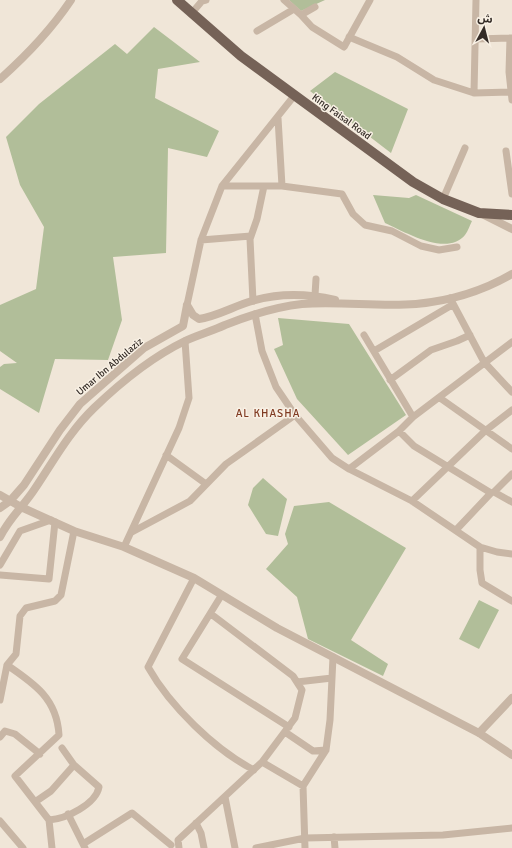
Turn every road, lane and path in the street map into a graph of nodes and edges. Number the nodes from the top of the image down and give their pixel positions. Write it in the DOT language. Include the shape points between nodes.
graph roads {
  1 [pos="72,0"];
  2 [pos="177,0"];
  3 [pos="206,0"];
  4 [pos="284,0"];
  5 [pos="370,0"];
  6 [pos="476,0"];
  7 [pos="315,7"];
  8 [pos="294,9"];
  9 [pos="191,14"];
  10 [pos="301,15"];
  11 [pos="257,31"];
  12 [pos="349,36"];
  13 [pos="511,38"];
  14 [pos="476,39"];
  15 [pos="511,75"];
  16 [pos="0,79"];
  17 [pos="511,92"];
  18 [pos="474,93"];
  19 [pos="294,96"];
  20 [pos="512,100"];
  21 [pos="278,118"];
  22 [pos="465,148"];
  23 [pos="506,151"];
  24 [pos="222,186"];
  25 [pos="264,186"];
  26 [pos="282,186"];
  27 [pos="512,194"];
  28 [pos="443,199"];
  29 [pos="479,212"];
  30 [pos="512,215"];
  31 [pos="512,229"];
  32 [pos="251,236"];
  33 [pos="201,240"];
  34 [pos="457,247"];
  35 [pos="512,274"];
  36 [pos="316,279"];
  37 [pos="315,295"];
  38 [pos="253,301"];
  39 [pos="451,302"];
  40 [pos="346,303"];
  41 [pos="187,305"];
  42 [pos="255,314"];
  43 [pos="470,334"];
  44 [pos="364,335"];
  45 [pos="185,341"];
  46 [pos="512,342"];
  47 [pos="374,351"];
  48 [pos="484,362"];
  49 [pos="390,380"];
  50 [pos="512,392"];
  51 [pos="440,398"];
  52 [pos="512,410"];
  53 [pos="295,415"];
  54 [pos="413,417"];
  55 [pos="399,431"];
  56 [pos="485,431"];
  57 [pos="512,449"];
  58 [pos="166,455"];
  59 [pos="447,467"];
  60 [pos="349,469"];
  61 [pos="512,474"];
  62 [pos="206,484"];
  63 [pos="492,493"];
  64 [pos="0,495"];
  65 [pos="10,501"];
  66 [pos="412,501"];
  67 [pos="512,502"];
  68 [pos="21,507"];
  69 [pos="0,508"];
  70 [pos="53,521"];
  71 [pos="456,530"];
  72 [pos="74,531"];
  73 [pos="132,532"];
  74 [pos="0,537"];
  75 [pos="124,547"];
  76 [pos="480,547"];
  77 [pos="512,554"];
  78 [pos="0,565"];
  79 [pos="0,575"];
  80 [pos="194,578"];
  81 [pos="221,596"];
  82 [pos="512,601"];
  83 [pos="211,614"];
  84 [pos="333,657"];
  85 [pos="7,665"];
  86 [pos="332,678"];
  87 [pos="297,682"];
  88 [pos="0,700"];
  89 [pos="511,701"];
  90 [pos="287,729"];
  91 [pos="479,734"];
  92 [pos="0,737"];
  93 [pos="62,748"];
  94 [pos="326,750"];
  95 [pos="40,754"];
  96 [pos="512,755"];
  97 [pos="262,762"];
  98 [pos="74,766"];
  99 [pos="254,770"];
  100 [pos="303,786"];
  101 [pos="225,797"];
  102 [pos="35,802"];
  103 [pos="68,814"];
  104 [pos="49,820"];
  105 [pos="0,821"];
  106 [pos="196,823"];
  107 [pos="512,828"];
  108 [pos="334,837"];
  109 [pos="305,838"];
  110 [pos="178,840"];
  111 [pos="84,846"];
  112 [pos="50,847"];
  113 [pos="170,847"];
  114 [pos="23,848"];
  115 [pos="179,848"];
  116 [pos="204,848"];
  117 [pos="235,848"];
  118 [pos="256,848"];
  119 [pos="305,848"];
  120 [pos="335,848"];
  1 -- 16 [label="street" via="57,22"];
  2 -- 9 [label="main road, King Faisal Road"];
  3 -- 9 [label="street"];
  4 -- 8 [label="street"];
  5 -- 12 [label="street"];
  6 -- 14 [label="street"];
  7 -- 10 [label="street"];
  8 -- 10 [label="street"];
  8 -- 11 [label="street"];
  9 -- 19 [label="main road, King Faisal Road"];
  10 -- 12 [label="street" via="312,27 344,47"];
  12 -- 18 [label="street" via="397,57 434,80"];
  13 -- 14 [label="street"];
  13 -- 15 [label="street"];
  14 -- 18 [label="street"];
  15 -- 17 [label="street"];
  17 -- 18 [label="street"];
  17 -- 20 [label="street"];
  19 -- 21 [label="street"];
  19 -- 28 [label="main road, King Faisal Road" via="413,182"];
  21 -- 24 [label="street"];
  21 -- 26 [label="street"];
  22 -- 28 [label="street"];
  23 -- 27 [label="street"];
  24 -- 25 [label="street"];
  24 -- 33 [label="street"];
  25 -- 26 [label="street"];
  25 -- 32 [label="street" via="258,219"];
  26 -- 34 [label="street" via="342,194 353,214 365,225 392,231 422,246 439,250"];
  28 -- 29 [label="main road, King Faisal Road"];
  29 -- 30 [label="main road, King Faisal Road"];
  29 -- 31 [label="street"];
  32 -- 33 [label="street"];
  32 -- 38 [label="street"];
  33 -- 41 [label="street"];
  35 -- 39 [label="street"];
  36 -- 37 [label="street"];
  37 -- 38 [label="street" via="283,296"];
  37 -- 40 [label="street"];
  38 -- 41 [label="street" via="199,319"];
  39 -- 40 [label="street"];
  39 -- 43 [label="street"];
  39 -- 47 [label="street"];
  40 -- 42 [label="street" via="302,304"];
  41 -- 65 [label="street, Umar Ibn Abdulaziz" via="183,326 144,348 80,404"];
  42 -- 45 [label="street"];
  42 -- 53 [label="street" via="262,351 276,387"];
  43 -- 48 [label="street"];
  43 -- 49 [label="street" via="431,350"];
  44 -- 47 [label="street"];
  45 -- 58 [label="street" via="189,398"];
  45 -- 68 [label="street" via="151,361 93,408 72,432"];
  46 -- 48 [label="street"];
  47 -- 49 [label="street"];
  48 -- 50 [label="street"];
  48 -- 51 [label="street"];
  49 -- 54 [label="street"];
  51 -- 54 [label="street"];
  51 -- 56 [label="street"];
  52 -- 56 [label="street"];
  53 -- 60 [label="street" via="332,458"];
  53 -- 62 [label="street" via="226,464"];
  54 -- 55 [label="street"];
  55 -- 59 [label="street" via="414,446"];
  55 -- 60 [label="street"];
  56 -- 57 [label="street"];
  56 -- 59 [label="street"];
  58 -- 62 [label="street"];
  58 -- 73 [label="street"];
  59 -- 63 [label="street"];
  59 -- 66 [label="street"];
  60 -- 66 [label="street"];
  61 -- 63 [label="street"];
  62 -- 73 [label="street" via="190,501"];
  63 -- 67 [label="street"];
  63 -- 71 [label="street"];
  64 -- 65 [label="street"];
  65 -- 68 [label="street"];
  65 -- 69 [label="street, Umar Ibn Abdulaziz"];
  66 -- 71 [label="street"];
  68 -- 70 [label="street"];
  68 -- 74 [label="street"];
  70 -- 72 [label="street"];
  70 -- 78 [label="street" via="20,531"];
  70 -- 79 [label="street" via="49,579"];
  71 -- 76 [label="street"];
  72 -- 75 [label="street"];
  72 -- 85 [label="street" via="60,596 55,601 26,608 20,616 16,654"];
  73 -- 75 [label="street"];
  75 -- 80 [label="street"];
  76 -- 77 [label="street"];
  76 -- 82 [label="street" via="482,583"];
  80 -- 81 [label="street"];
  80 -- 99 [label="street" via="148,667 155,680 179,708 211,740"];
  81 -- 83 [label="street"];
  81 -- 84 [label="street"];
  83 -- 87 [label="street" via="293,676"];
  83 -- 90 [label="street" via="182,659"];
  84 -- 86 [label="street"];
  84 -- 91 [label="street"];
  85 -- 88 [label="street"];
  85 -- 95 [label="street" via="37,686 52,707 58,723 59,735"];
  86 -- 87 [label="street"];
  86 -- 94 [label="street"];
  87 -- 90 [label="street" via="302,690 295,718"];
  89 -- 91 [label="street"];
  90 -- 94 [label="street" via="313,751"];
  90 -- 97 [label="street"];
  91 -- 96 [label="street"];
  92 -- 95 [label="street" via="5,731 15,734"];
  93 -- 98 [label="street"];
  94 -- 100 [label="street"];
  95 -- 102 [label="street" via="15,776"];
  97 -- 99 [label="street"];
  97 -- 100 [label="street"];
  98 -- 102 [label="street" via="51,791"];
  98 -- 103 [label="street" via="99,787 98,793 86,805"];
  99 -- 101 [label="street"];
  100 -- 109 [label="street"];
  101 -- 106 [label="street"];
  101 -- 117 [label="street"];
  102 -- 104 [label="street"];
  103 -- 104 [label="street"];
  103 -- 111 [label="street"];
  104 -- 112 [label="street"];
  105 -- 114 [label="street"];
  106 -- 110 [label="street"];
  106 -- 116 [label="street"];
  107 -- 108 [label="street" via="443,836"];
  108 -- 109 [label="street"];
  108 -- 120 [label="street"];
  109 -- 118 [label="street"];
  109 -- 119 [label="street"];
  110 -- 113 [label="street"];
  110 -- 115 [label="street"];
  111 -- 113 [label="street" via="132,813"];
}
